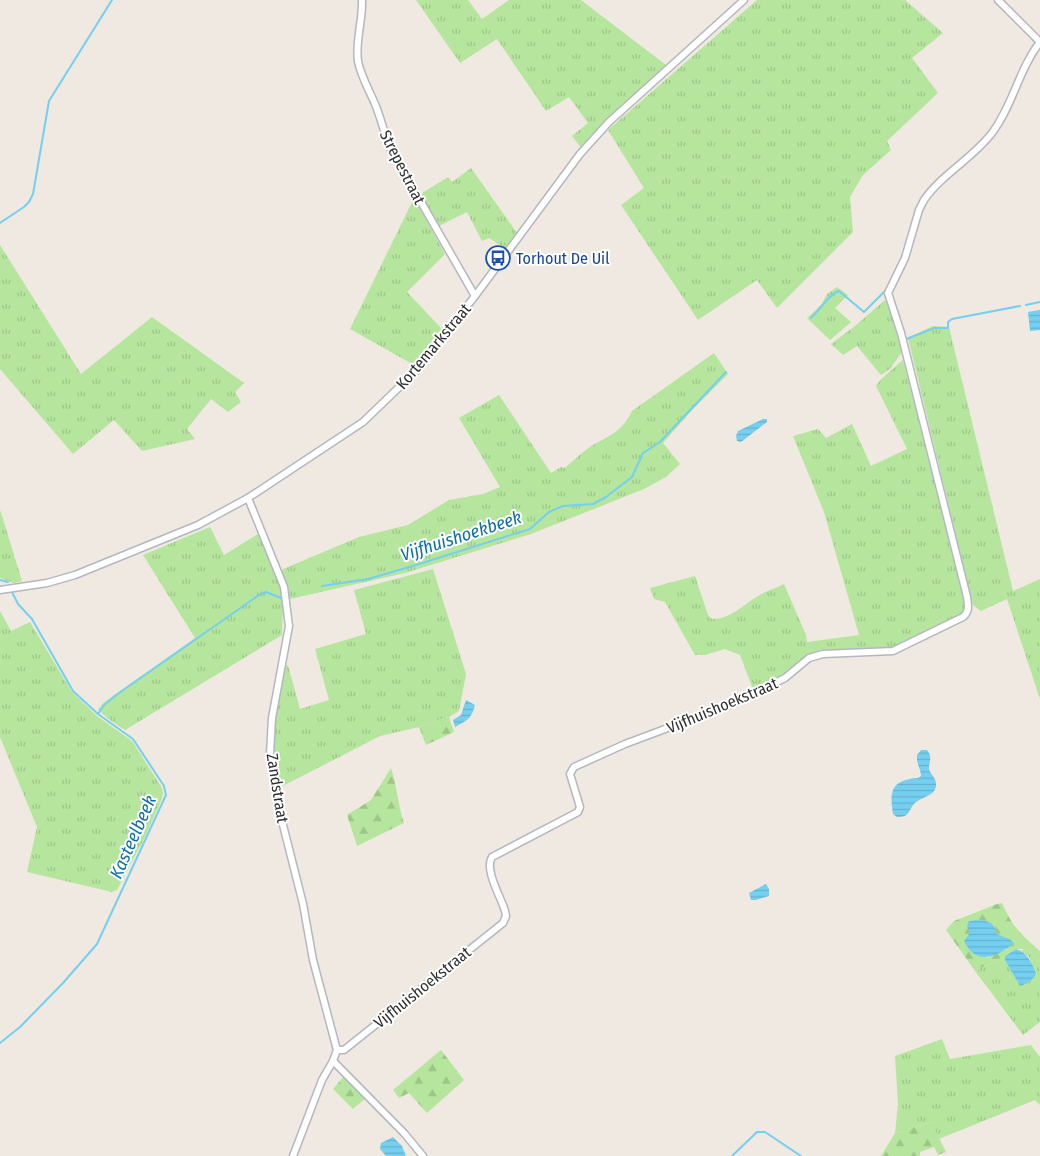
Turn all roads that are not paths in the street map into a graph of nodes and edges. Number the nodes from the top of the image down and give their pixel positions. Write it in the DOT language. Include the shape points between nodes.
graph roads {
  1 [pos="362,0"];
  2 [pos="744,0"];
  3 [pos="998,0"];
  4 [pos="1040,42"];
  5 [pos="474,296"];
  6 [pos="248,498"];
  7 [pos="0,590"];
  8 [pos="337,1050"];
  9 [pos="333,1061"];
  10 [pos="293,1156"];
  11 [pos="423,1156"];
  1 -- 5 [label="street, Strepestraat" via="358,63 383,132"];
  2 -- 5 [label="street, Kortemarkstraat" via="610,122 580,154"];
  3 -- 4 [label="street"];
  4 -- 8 [label="street, Vijfhuishoekstraat" via="1006,112 991,134 924,200 905,258 888,293 966,597 966,614 894,651 813,656 785,678 737,702 574,767 570,774 580,807 578,812 490,860 489,869 505,911 503,923 344,1050"];
  5 -- 6 [label="street, Kortemarkstraat" via="416,372 363,422"];
  6 -- 7 [label="street, Kortemarkstraat" via="198,525 75,575"];
  6 -- 8 [label="street, Zandstraat" via="284,587 288,626 272,718 270,754 283,825"];
  8 -- 9 [label="street"];
  9 -- 10 [label="street" via="322,1080"];
  9 -- 11 [label="street"];
}
